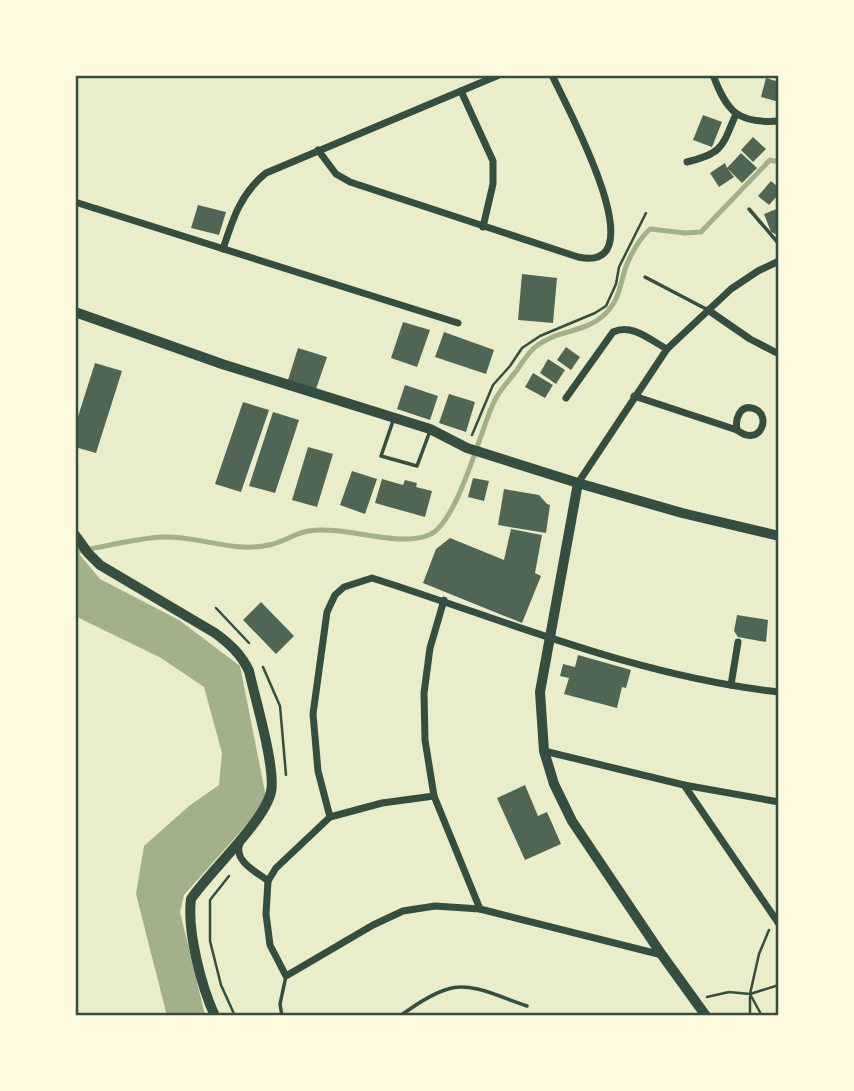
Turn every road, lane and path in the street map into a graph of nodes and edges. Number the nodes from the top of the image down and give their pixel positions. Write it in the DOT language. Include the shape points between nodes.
graph roads {
  1 [pos="499,75"];
  2 [pos="552,75"];
  3 [pos="713,75"];
  4 [pos="461,91"];
  5 [pos="736,114"];
  6 [pos="779,121"];
  7 [pos="318,150"];
  8 [pos="687,162"];
  9 [pos="75,202"];
  10 [pos="749,209"];
  11 [pos="646,213"];
  12 [pos="483,227"];
  13 [pos="779,244"];
  14 [pos="223,249"];
  15 [pos="779,261"];
  16 [pos="645,276"];
  17 [pos="708,310"];
  18 [pos="75,312"];
  19 [pos="458,323"];
  20 [pos="667,349"];
  21 [pos="779,354"];
  22 [pos="634,397"];
  23 [pos="566,398"];
  24 [pos="394,418"];
  25 [pos="430,429"];
  26 [pos="737,430"];
  27 [pos="469,448"];
  28 [pos="578,483"];
  29 [pos="75,535"];
  30 [pos="779,536"];
  31 [pos="444,600"];
  32 [pos="548,637"];
  33 [pos="738,642"];
  34 [pos="731,685"];
  35 [pos="779,692"];
  36 [pos="544,751"];
  37 [pos="684,785"];
  38 [pos="433,796"];
  39 [pos="779,802"];
  40 [pos="330,817"];
  41 [pos="245,834"];
  42 [pos="268,881"];
  43 [pos="480,909"];
  44 [pos="777,919"];
  45 [pos="662,955"];
  46 [pos="286,976"];
  47 [pos="779,985"];
  48 [pos="750,994"];
  49 [pos="694,1000"];
  50 [pos="527,1006"];
  51 [pos="215,1016"];
  52 [pos="282,1016"];
  53 [pos="400,1016"];
  54 [pos="706,1016"];
  55 [pos="751,1016"];
  56 [pos="762,1016"];
  1 -- 4 [label="street"];
  2 -- 12 [label="street" via="603,184 610,249 602,257 590,259"];
  3 -- 5 [label="street" via="722,99"];
  4 -- 7 [label="street"];
  4 -- 12 [label="street" via="493,161 494,184"];
  5 -- 6 [label="street" via="759,122"];
  5 -- 8 [label="street" via="723,146 708,157"];
  7 -- 12 [label="street" via="336,174 350,182"];
  7 -- 14 [label="street" via="252,184 235,212"];
  9 -- 14 [label="street"];
  10 -- 13 [label="lane"];
  11 -- 27 [label="path" via="606,306 522,348 493,385"];
  14 -- 19 [label="street"];
  15 -- 17 [label="street" via="758,271"];
  16 -- 17 [label="lane"];
  17 -- 20 [label="street"];
  17 -- 21 [label="street"];
  18 -- 24 [label="street"];
  20 -- 22 [label="street"];
  20 -- 23 [label="street" via="629,328 612,332"];
  22 -- 26 [label="street"];
  22 -- 28 [label="street"];
  24 -- 25 [label="street"];
  24 -- 25 [label="lane" via="382,456 417,466"];
  25 -- 27 [label="street"];
  27 -- 28 [label="street"];
  28 -- 30 [label="street"];
  28 -- 32 [label="street"];
  29 -- 41 [label="main road" via="100,565 215,633 243,658 272,780 269,800"];
  31 -- 32 [label="street"];
  31 -- 38 [label="street" via="430,648 424,693"];
  31 -- 40 [label="street" via="372,578 344,587 335,596 327,612 313,714 318,771"];
  32 -- 34 [label="street"];
  32 -- 36 [label="street" via="540,692"];
  33 -- 34 [label="street"];
  34 -- 35 [label="street"];
  36 -- 37 [label="street"];
  36 -- 45 [label="street" via="572,821"];
  37 -- 39 [label="street"];
  37 -- 44 [label="street"];
  38 -- 40 [label="street"];
  38 -- 43 [label="street"];
  40 -- 42 [label="street"];
  41 -- 42 [label="street" via="237,850 239,857"];
  41 -- 51 [label="main road" via="191,899 192,937"];
  42 -- 46 [label="street" via="270,945"];
  43 -- 45 [label="street"];
  43 -- 46 [label="street" via="435,906 403,911"];
  44 -- 48 [label="path" via="759,954"];
  45 -- 49 [label="street"];
  46 -- 52 [label="lane"];
  47 -- 48 [label="path"];
  48 -- 49 [label="path" via="729,992"];
  48 -- 55 [label="path"];
  48 -- 56 [label="path"];
  49 -- 54 [label="street"];
  50 -- 53 [label="lane" via="455,987"];
}
